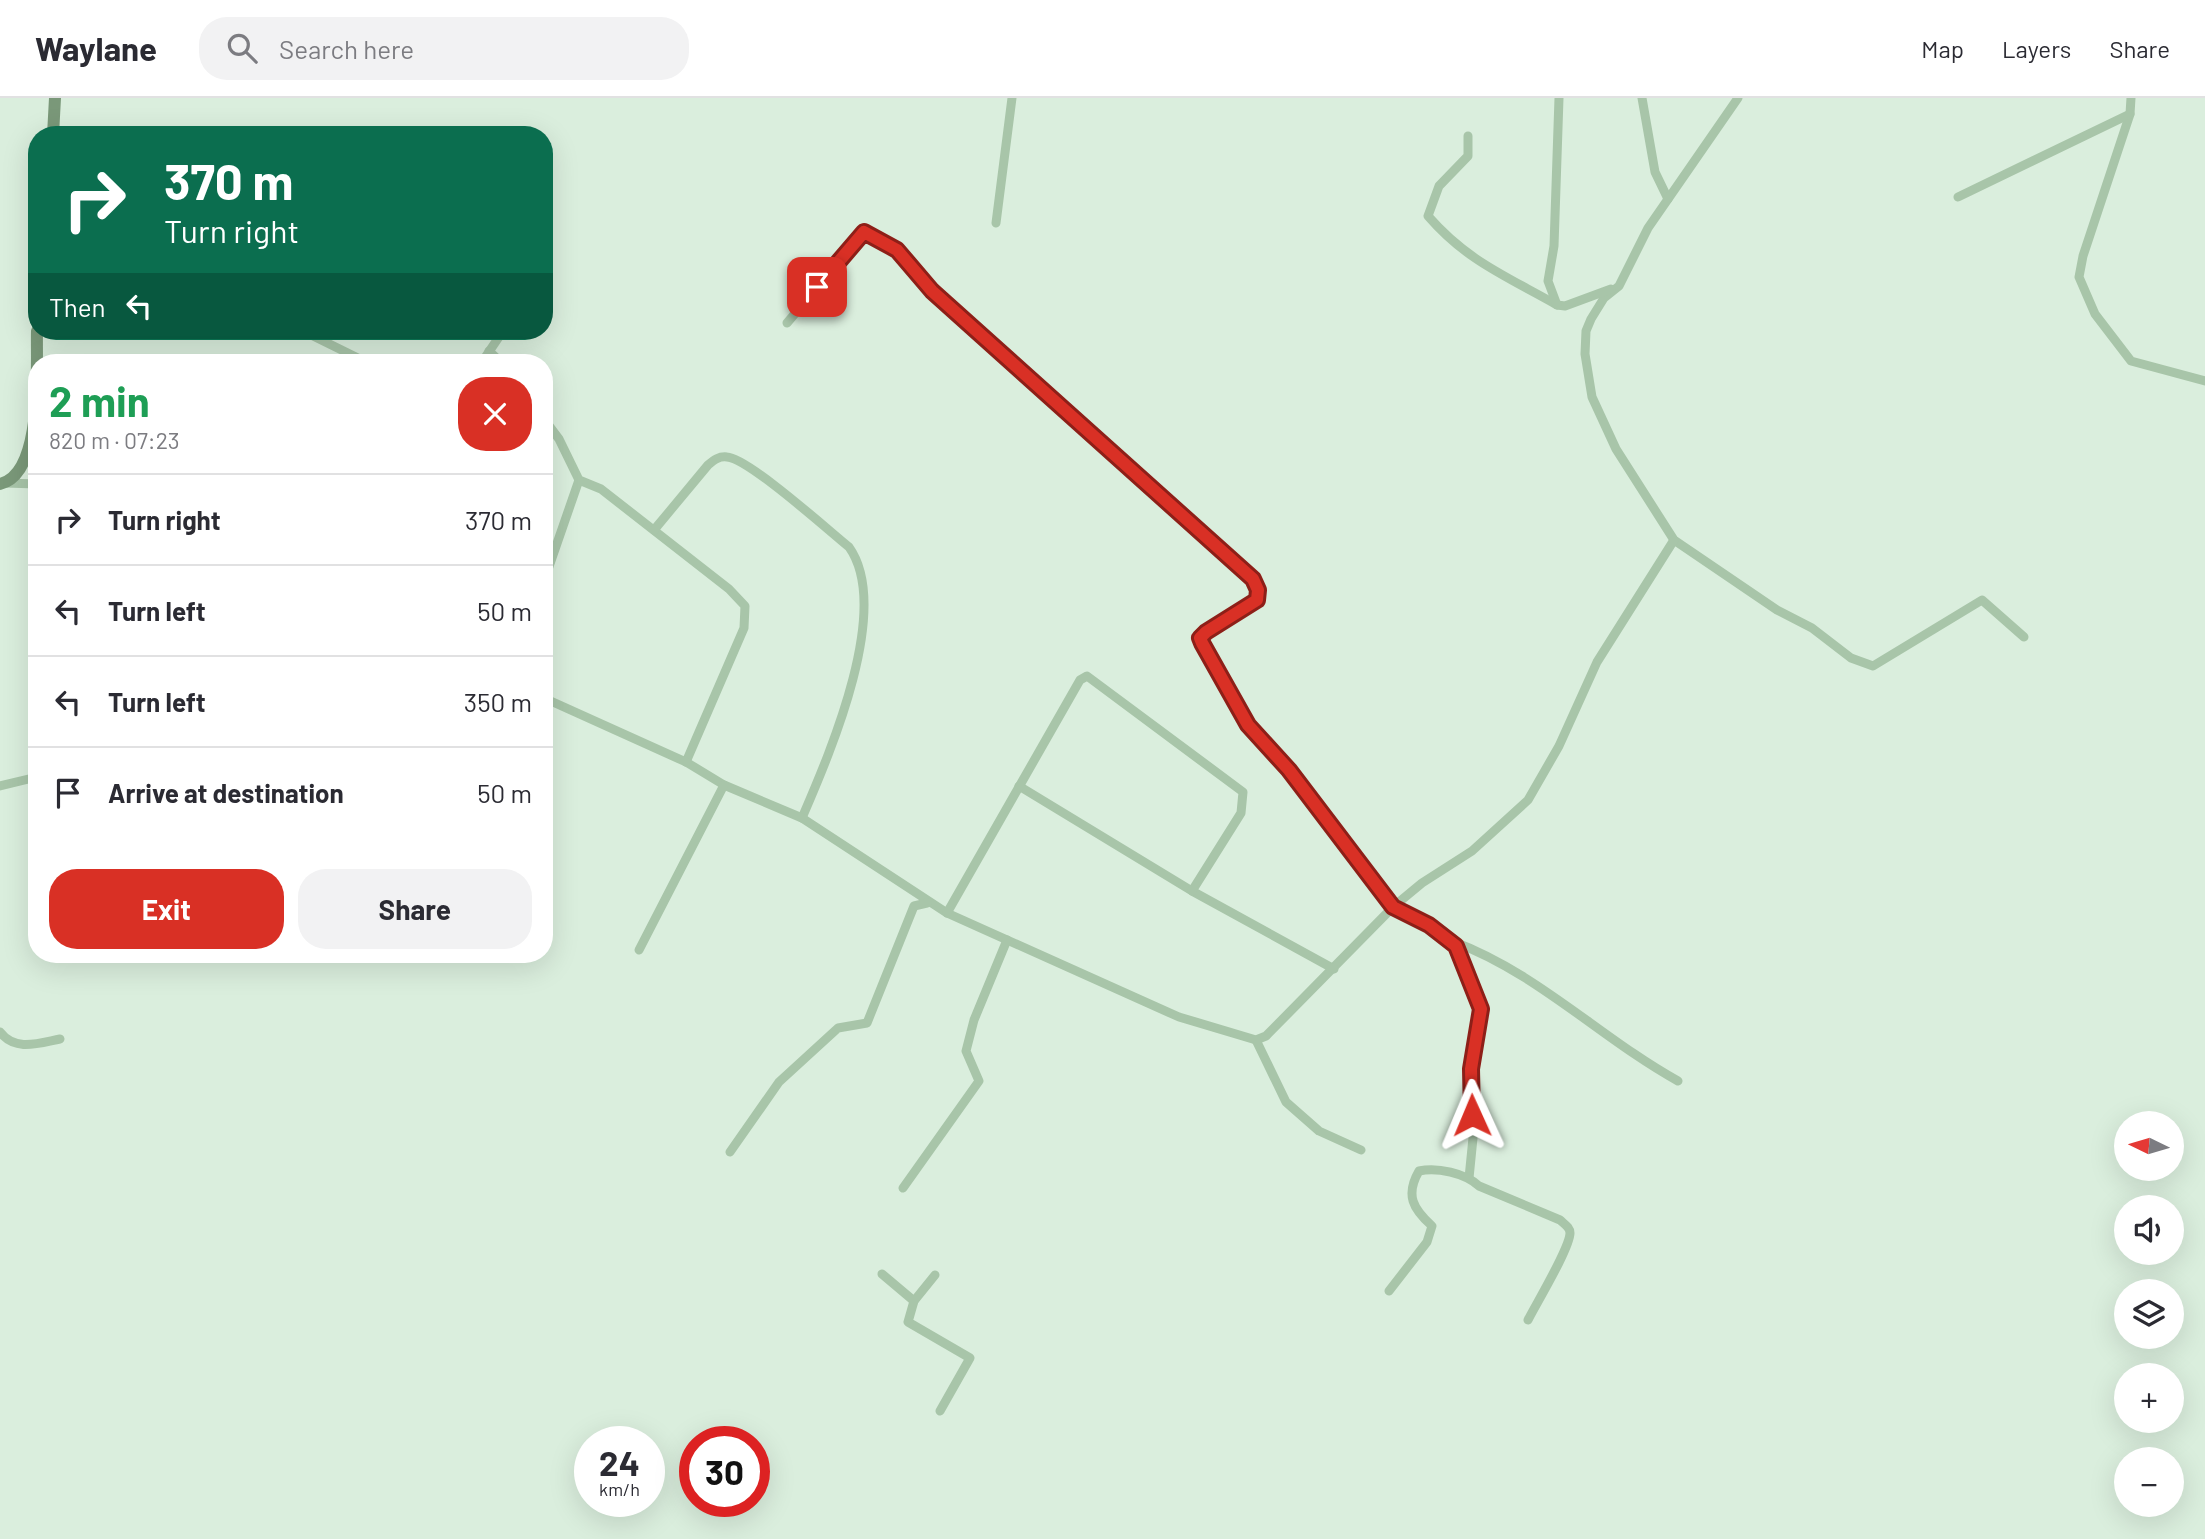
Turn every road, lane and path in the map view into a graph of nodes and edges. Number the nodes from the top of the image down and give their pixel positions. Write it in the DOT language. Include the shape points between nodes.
graph roads {
  1 [pos="55,98"];
  2 [pos="1012,98"];
  3 [pos="1559,98"];
  4 [pos="1642,98"];
  5 [pos="1738,98"];
  6 [pos="2131,98"];
  7 [pos="2130,114"];
  8 [pos="53,126"];
  9 [pos="1468,136"];
  10 [pos="1958,197"];
  11 [pos="1668,198"];
  12 [pos="996,223"];
  13 [pos="1619,286"];
  14 [pos="1557,305"];
  15 [pos="786,323"];
  16 [pos="321,340"];
  17 [pos="497,340"];
  18 [pos="489,351"];
  19 [pos="350,354"];
  20 [pos="487,354"];
  21 [pos="492,354"];
  22 [pos="2205,381"];
  23 [pos="553,431"];
  24 [pos="28,464"];
  25 [pos="579,480"];
  26 [pos="3,484"];
  27 [pos="28,484"];
  28 [pos="654,530"];
  29 [pos="1674,540"];
  30 [pos="553,555"];
  31 [pos="2024,637"];
  32 [pos="553,702"];
  33 [pos="686,762"];
  34 [pos="28,779"];
  35 [pos="724,785"];
  36 [pos="0,786"];
  37 [pos="1019,786"];
  38 [pos="802,818"];
  39 [pos="1192,891"];
  40 [pos="927,903"];
  41 [pos="1393,907"];
  42 [pos="947,913"];
  43 [pos="1007,940"];
  44 [pos="1452,941"];
  45 [pos="639,950"];
  46 [pos="1334,968"];
  47 [pos="0,1032"];
  48 [pos="60,1039"];
  49 [pos="1256,1040"];
  50 [pos="1678,1081"];
  51 [pos="1361,1150"];
  52 [pos="730,1152"];
  53 [pos="1469,1178"];
  54 [pos="903,1188"];
  55 [pos="882,1274"];
  56 [pos="935,1275"];
  57 [pos="1390,1291"];
  58 [pos="914,1301"];
  59 [pos="1528,1320"];
  60 [pos="940,1411"];
  1 -- 8 [label="street"];
  2 -- 12 [label="street"];
  3 -- 14 [label="street" via="1555,246 1548,281"];
  4 -- 11 [label="street" via="1655,172"];
  5 -- 11 [label="street"];
  6 -- 7 [label="street"];
  7 -- 10 [label="street"];
  7 -- 22 [label="street" via="2080,277 2095,314 2131,361"];
  9 -- 14 [label="street" via="1468,156 1439,186 1428,216 1480,264"];
  11 -- 13 [label="street"];
  13 -- 14 [label="street"];
  13 -- 29 [label="street" via="1604,298 1586,331 1592,397 1616,449"];
  15 -- 41 [label="street" via="864,232 897,250 932,291 1253,579 1257,600 1206,632 1200,638 1202,643 1248,725 1289,770"];
  16 -- 19 [label="street"];
  17 -- 18 [label="street"];
  18 -- 20 [label="street"];
  18 -- 21 [label="street"];
  23 -- 25 [label="street"];
  24 -- 26 [label="street"];
  25 -- 28 [label="street" via="601,489"];
  25 -- 30 [label="street"];
  26 -- 27 [label="street"];
  28 -- 33 [label="street" via="729,589 745,606 747,617"];
  28 -- 38 [label="street" via="708,465 727,457 761,476 849,547 857,559 863,575 863,618 849,693"];
  29 -- 31 [label="street" via="1862,664 1873,666 1982,600"];
  29 -- 41 [label="street" via="1597,662 1559,746 1528,800 1472,851"];
  32 -- 33 [label="street"];
  33 -- 35 [label="street"];
  34 -- 36 [label="street"];
  35 -- 38 [label="street"];
  35 -- 45 [label="street"];
  37 -- 39 [label="street"];
  37 -- 39 [label="street" via="1080,680 1094,678 1243,792 1241,813"];
  37 -- 42 [label="street"];
  38 -- 40 [label="street"];
  39 -- 46 [label="street"];
  40 -- 42 [label="street"];
  40 -- 52 [label="street" via="914,906 867,1023 838,1028 779,1082"];
  41 -- 44 [label="street"];
  41 -- 46 [label="street"];
  42 -- 43 [label="street"];
  43 -- 49 [label="street" via="1179,1017"];
  43 -- 54 [label="street" via="966,1051 979,1082"];
  44 -- 50 [label="street" via="1519,973 1632,1056"];
  44 -- 53 [label="street" via="1481,1009 1471,1069"];
  46 -- 49 [label="street" via="1266,1036"];
  47 -- 48 [label="street" via="16,1044"];
  49 -- 51 [label="street" via="1286,1102 1319,1131"];
  53 -- 57 [label="street" via="1419,1171 1411,1191 1412,1204 1432,1226 1427,1242"];
  53 -- 59 [label="street" via="1568,1227 1564,1249"];
  55 -- 58 [label="street"];
  56 -- 58 [label="street"];
  58 -- 60 [label="street" via="908,1322 970,1358"];
}
